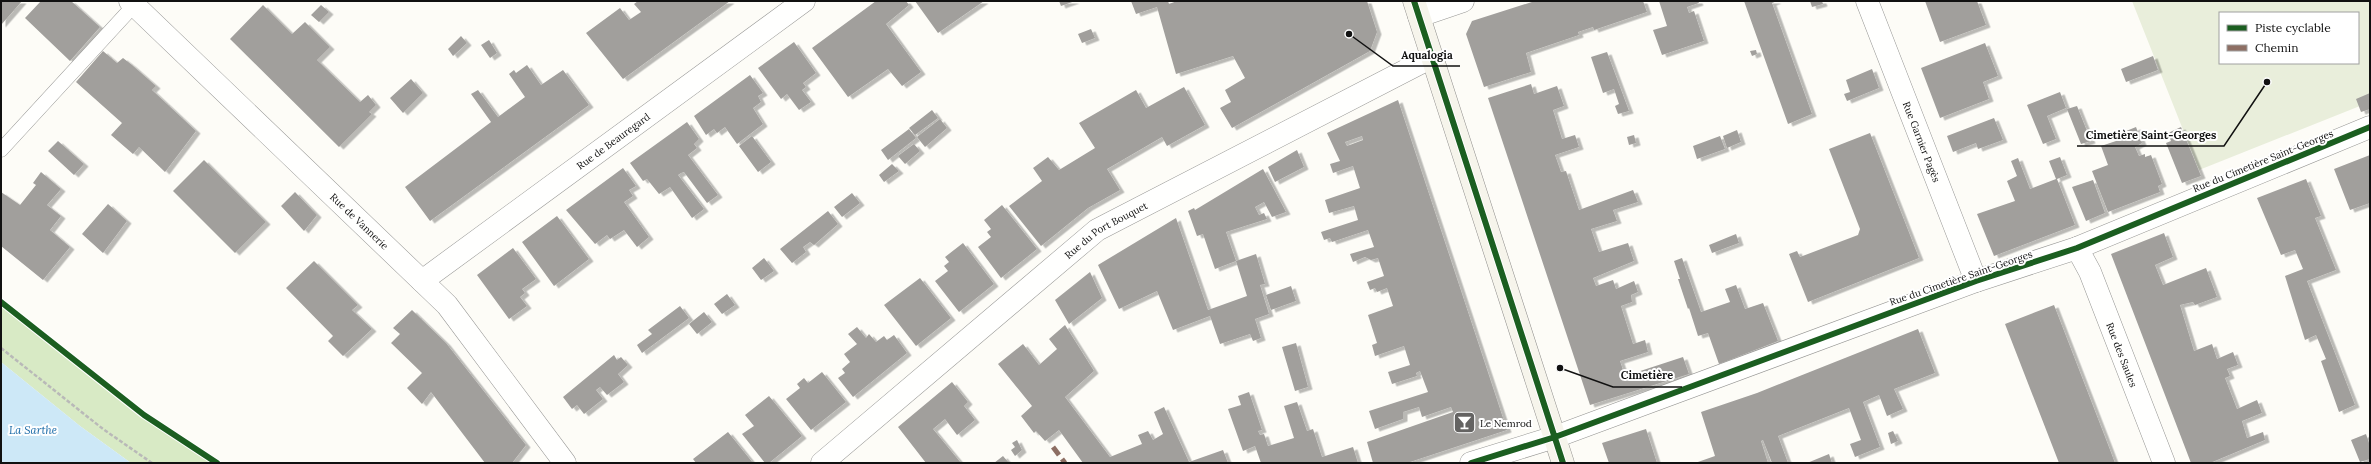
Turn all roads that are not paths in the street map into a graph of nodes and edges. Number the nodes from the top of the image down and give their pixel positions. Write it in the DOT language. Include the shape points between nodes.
graph roads {
  1 [pos="804,1"];
  2 [pos="1463,1"];
  3 [pos="1868,1"];
  4 [pos="134,2"];
  5 [pos="1416,8"];
  6 [pos="1430,58"];
  7 [pos="2370,127"];
  8 [pos="1,150"];
  9 [pos="2077,248"];
  10 [pos="422,281"];
  11 [pos="1976,282"];
  12 [pos="1555,437"];
  13 [pos="565,463"];
  14 [pos="822,463"];
  15 [pos="1471,463"];
  16 [pos="1564,463"];
  17 [pos="2164,463"];
  1 -- 10 [label="street, Rue de Beauregard"];
  2 -- 5 [label="street"];
  3 -- 11 [label="street, Rue Garnier Pagès"];
  4 -- 8 [label="lane"];
  4 -- 10 [label="street, Rue de Vannerie"];
  5 -- 6 [label="main road"];
  6 -- 12 [label="main road"];
  6 -- 14 [label="street, Rue du Port Bouquet" via="1097,230"];
  7 -- 9 [label="street, Rue du Cimetière Saint-Georges"];
  9 -- 11 [label="street, Rue du Cimetière Saint-Georges"];
  9 -- 17 [label="street, Rue des Saules" via="2090,272"];
  10 -- 13 [label="street, Rue de Vannerie" via="447,305"];
  11 -- 12 [label="street, Rue du Cimetière Saint-Georges"];
  12 -- 15 [label="street, Rue du Cimetière Saint-Georges"];
  12 -- 16 [label="main road"];
}
